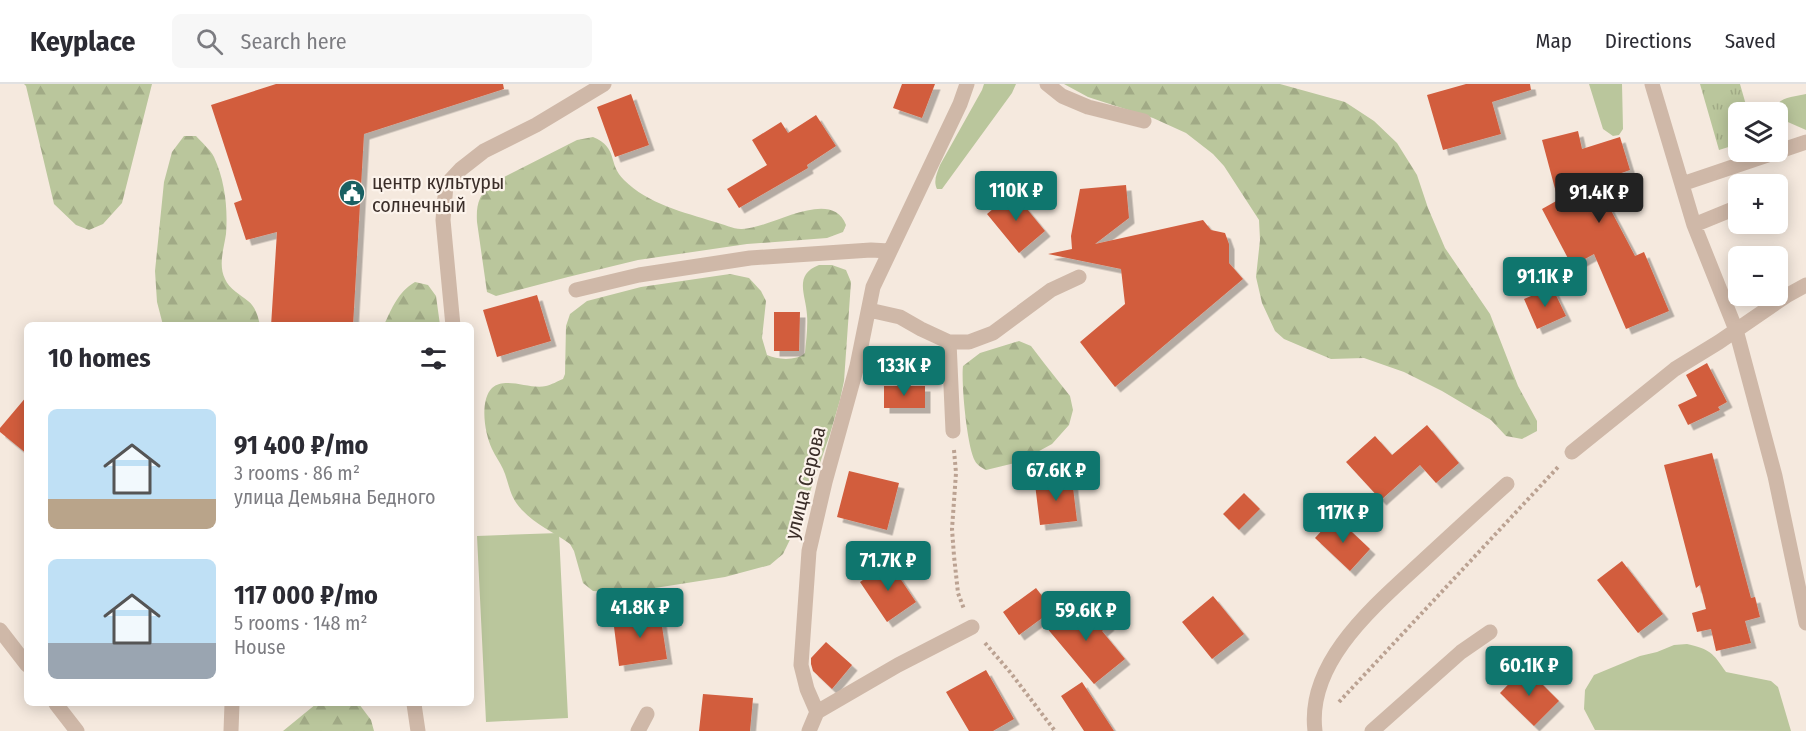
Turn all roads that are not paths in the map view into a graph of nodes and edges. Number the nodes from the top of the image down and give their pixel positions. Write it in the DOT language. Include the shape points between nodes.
graph roads {
  1 [pos="604,84"];
  2 [pos="967,84"];
  3 [pos="1047,84"];
  4 [pos="1652,84"];
  5 [pos="1144,122"];
  6 [pos="1806,142"];
  7 [pos="1682,184"];
  8 [pos="1728,211"];
  9 [pos="1694,225"];
  10 [pos="889,251"];
  11 [pos="1079,277"];
  12 [pos="1806,285"];
  13 [pos="576,290"];
  14 [pos="869,310"];
  15 [pos="453,322"];
  16 [pos="1736,330"];
  17 [pos="949,342"];
  18 [pos="953,431"];
  19 [pos="1572,453"];
  20 [pos="1507,484"];
  21 [pos="1806,623"];
  22 [pos="972,627"];
  23 [pos="0,630"];
  24 [pos="1490,633"];
  25 [pos="24,661"];
  26 [pos="58,706"];
  27 [pos="232,706"];
  28 [pos="414,706"];
  29 [pos="817,712"];
  30 [pos="647,714"];
  31 [pos="77,731"];
  32 [pos="231,731"];
  33 [pos="418,731"];
  34 [pos="639,731"];
  35 [pos="808,731"];
  36 [pos="1315,731"];
  37 [pos="1372,731"];
  1 -- 15 [label="street" via="484,151 446,185 443,220"];
  2 -- 10 [label="street, улица Серова"];
  3 -- 5 [label="street" via="1062,96 1088,107"];
  4 -- 7 [label="street"];
  6 -- 7 [label="street"];
  7 -- 9 [label="street"];
  8 -- 9 [label="street"];
  9 -- 16 [label="street"];
  10 -- 13 [label="street" via="750,258 639,275"];
  10 -- 14 [label="street, улица Серова" via="873,287"];
  11 -- 17 [label="street" via="1051,290 993,333 969,342"];
  12 -- 16 [label="street"];
  14 -- 17 [label="street" via="900,317"];
  14 -- 29 [label="street, улица Серова" via="809,551 801,665"];
  16 -- 19 [label="street" via="1675,369"];
  16 -- 21 [label="street" via="1775,476"];
  17 -- 18 [label="street"];
  20 -- 36 [label="street" via="1365,614 1336,653 1319,685"];
  22 -- 29 [label="street"];
  23 -- 25 [label="street"];
  24 -- 37 [label="street" via="1461,652"];
  26 -- 31 [label="street"];
  27 -- 32 [label="street"];
  28 -- 33 [label="street"];
  29 -- 35 [label="street"];
  30 -- 34 [label="street"];
}
